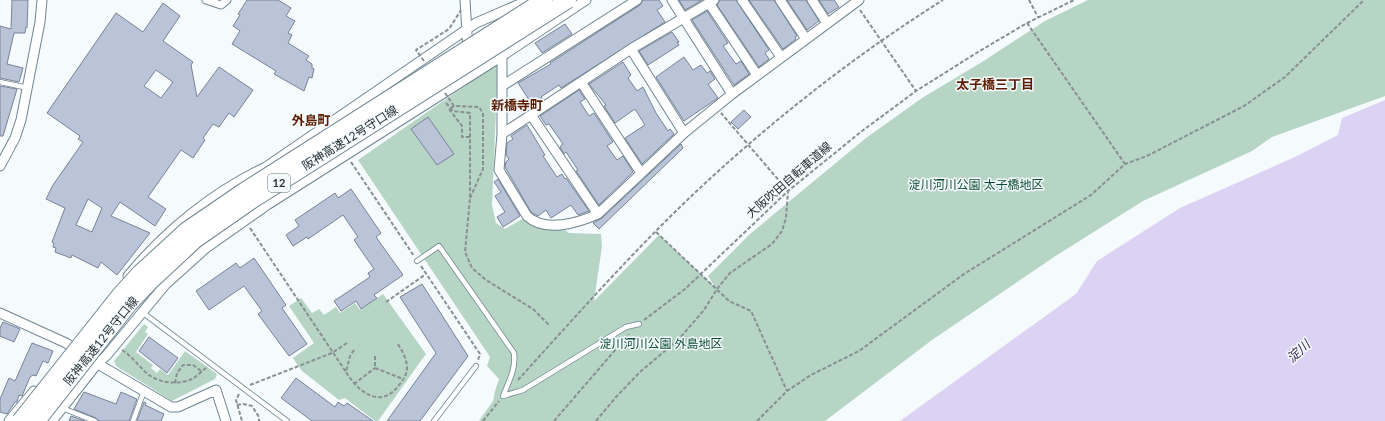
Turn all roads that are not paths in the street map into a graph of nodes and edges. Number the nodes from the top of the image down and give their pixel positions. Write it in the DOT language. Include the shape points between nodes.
graph roads {
  1 [pos="42,0"];
  2 [pos="206,0"];
  3 [pos="226,0"];
  4 [pos="465,0"];
  5 [pos="529,0"];
  6 [pos="544,0"];
  7 [pos="568,0"];
  8 [pos="586,0"];
  9 [pos="637,0"];
  10 [pos="672,0"];
  11 [pos="742,0"];
  12 [pos="780,0"];
  13 [pos="812,0"];
  14 [pos="712,2"];
  15 [pos="855,3"];
  16 [pos="684,19"];
  17 [pos="826,23"];
  18 [pos="467,31"];
  19 [pos="806,39"];
  20 [pos="631,49"];
  21 [pos="502,56"];
  22 [pos="781,57"];
  23 [pos="757,75"];
  24 [pos="469,76"];
  25 [pos="0,82"];
  26 [pos="581,82"];
  27 [pos="502,86"];
  28 [pos="28,88"];
  29 [pos="732,94"];
  30 [pos="531,115"];
  31 [pos="684,133"];
  32 [pos="502,134"];
  33 [pos="0,166"];
  34 [pos="641,173"];
  35 [pos="598,214"];
  36 [pos="417,261"];
  37 [pos="142,312"];
  38 [pos="0,313"];
  39 [pos="639,324"];
  40 [pos="70,346"];
  41 [pos="97,364"];
  42 [pos="476,366"];
  43 [pos="144,391"];
  44 [pos="62,408"];
  45 [pos="10,421"];
  46 [pos="20,421"];
  47 [pos="37,421"];
  48 [pos="52,421"];
  49 [pos="95,421"];
  50 [pos="133,421"];
  51 [pos="226,421"];
  52 [pos="287,421"];
  53 [pos="434,421"];
  1 -- 28 [label="street"];
  2 -- 3 [label="street" via="220,5"];
  4 -- 18 [label="street"];
  5 -- 18 [label="street" via="476,23"];
  6 -- 46 [label="highway, 阪神高速12号守口線, bridge" via="187,230 140,273"];
  7 -- 47 [label="highway, 阪神高速12号守口線 / 12, bridge" via="251,201 195,240 129,304"];
  8 -- 21 [label="street"];
  9 -- 27 [label="street"];
  10 -- 16 [label="street"];
  11 -- 22 [label="street"];
  12 -- 19 [label="street"];
  13 -- 17 [label="street"];
  14 -- 16 [label="street"];
  14 -- 23 [label="street"];
  15 -- 17 [label="street"];
  16 -- 20 [label="street"];
  16 -- 29 [label="street"];
  17 -- 19 [label="street"];
  18 -- 24 [label="street"];
  18 -- 40 [label="street" via="266,167 248,175 176,226 146,254"];
  19 -- 22 [label="street"];
  20 -- 26 [label="street"];
  20 -- 31 [label="street"];
  21 -- 24 [label="street"];
  21 -- 27 [label="street"];
  22 -- 23 [label="street"];
  23 -- 29 [label="street"];
  24 -- 37 [label="street" via="267,205 206,248 177,273"];
  25 -- 28 [label="lane"];
  26 -- 30 [label="street"];
  26 -- 34 [label="street"];
  27 -- 32 [label="street"];
  28 -- 33 [label="street" via="15,138"];
  29 -- 31 [label="street"];
  30 -- 32 [label="street"];
  30 -- 35 [label="street"];
  31 -- 34 [label="street"];
  32 -- 35 [label="street" via="499,170 532,222 565,225 584,221"];
  34 -- 35 [label="street"];
  36 -- 39 [label="lane" via="439,246 514,353 515,362 503,396 523,390 626,327"];
  37 -- 41 [label="street"];
  37 -- 52 [label="lane"];
  38 -- 40 [label="street"];
  40 -- 41 [label="street"];
  40 -- 45 [label="street"];
  41 -- 43 [label="street"];
  41 -- 44 [label="street"];
  42 -- 53 [label="lane"];
  43 -- 50 [label="lane"];
  43 -- 51 [label="street" via="171,407 178,407 216,390"];
  44 -- 48 [label="street"];
  44 -- 49 [label="lane"];
}
